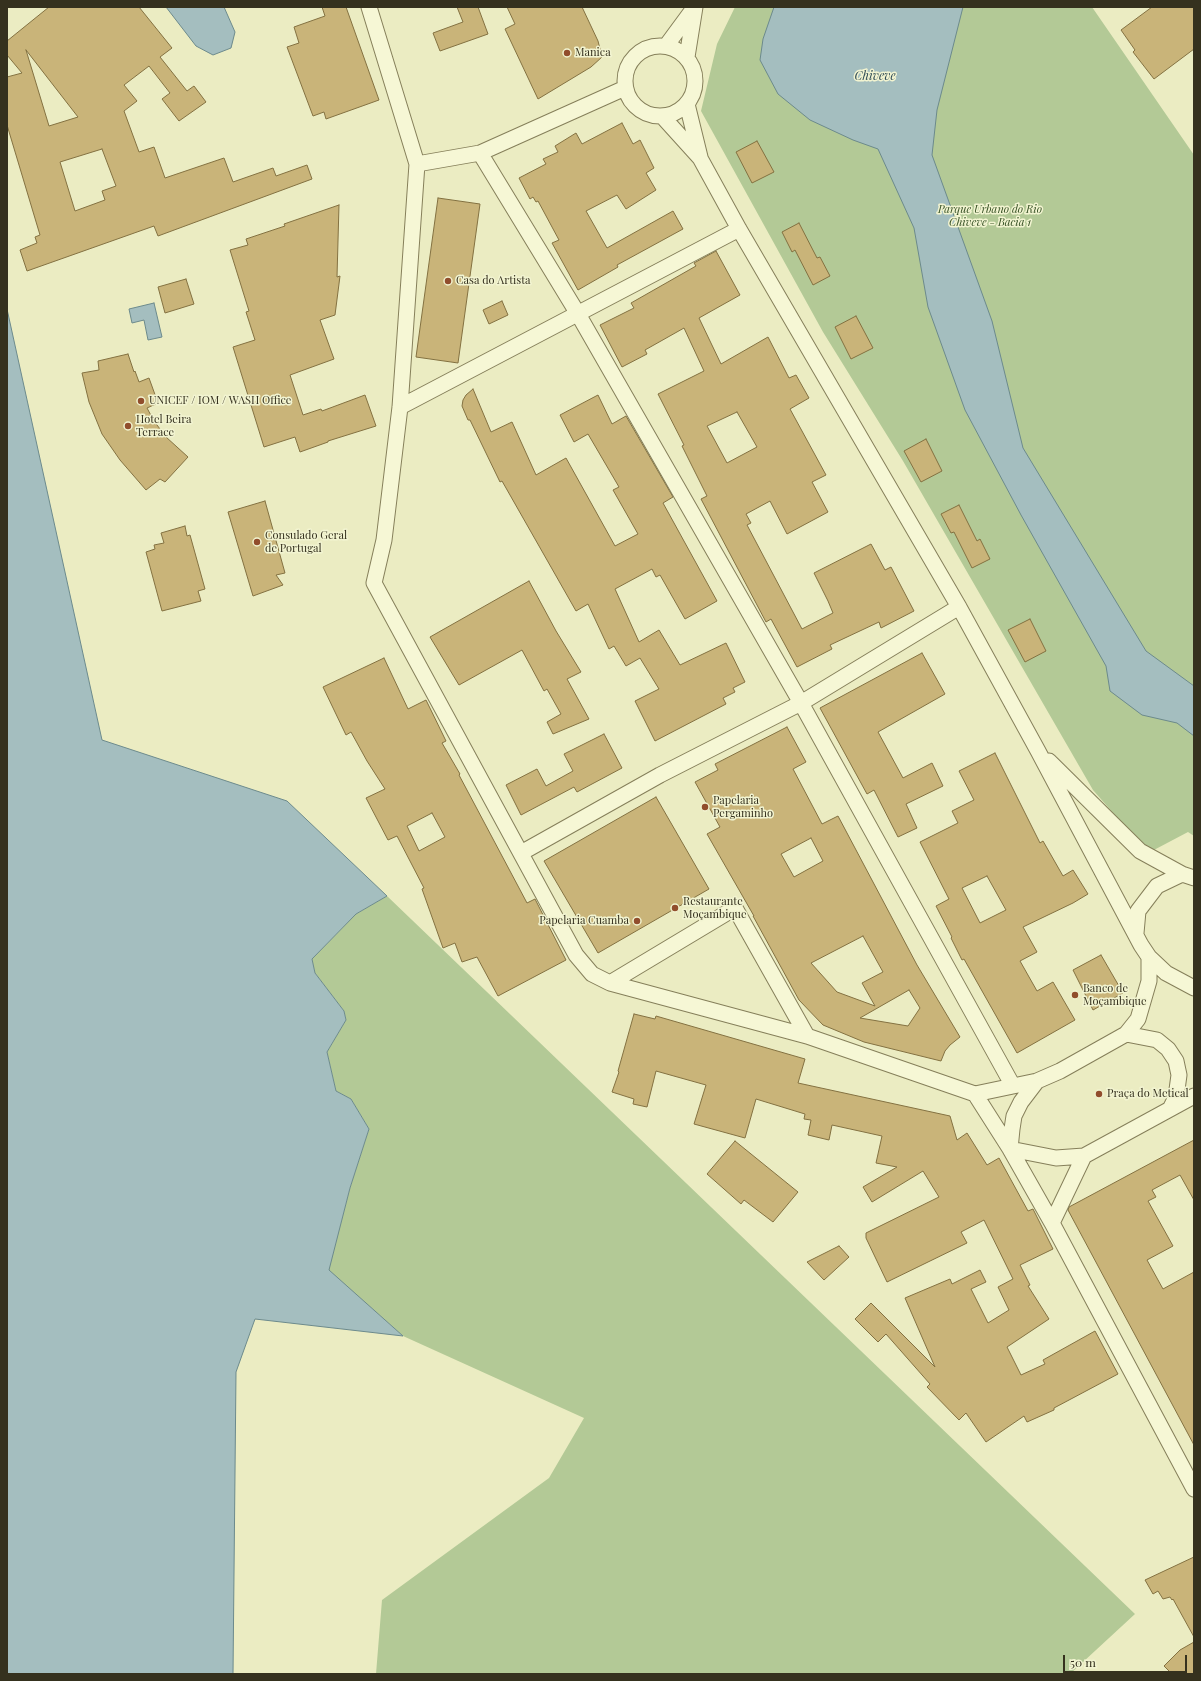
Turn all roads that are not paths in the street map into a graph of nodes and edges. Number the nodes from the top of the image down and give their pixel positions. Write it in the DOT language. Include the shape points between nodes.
graph roads {
  1 [pos="369,7"];
  2 [pos="695,7"];
  3 [pos="666,46"];
  4 [pos="687,57"];
  5 [pos="625,88"];
  6 [pos="687,104"];
  7 [pos="662,116"];
  8 [pos="480,153"];
  9 [pos="700,158"];
  10 [pos="418,164"];
  11 [pos="739,229"];
  12 [pos="578,314"];
  13 [pos="400,407"];
  14 [pos="959,607"];
  15 [pos="801,703"];
  16 [pos="1038,751"];
  17 [pos="522,853"];
  18 [pos="1188,876"];
  19 [pos="1136,933"];
  20 [pos="1148,957"];
  21 [pos="610,983"];
  22 [pos="1194,988"];
  23 [pos="1126,1034"];
  24 [pos="807,1036"];
  25 [pos="1038,1080"];
  26 [pos="1013,1086"];
  27 [pos="975,1094"];
  28 [pos="1194,1096"];
  29 [pos="1170,1110"];
  30 [pos="1010,1149"];
  31 [pos="1084,1156"];
  32 [pos="1052,1223"];
  33 [pos="1194,1489"];
  1 -- 10 [label="street"];
  2 -- 3 [label="street"];
  2 -- 4 [label="street"];
  3 -- 4 [label="street" via="678,49"];
  3 -- 5 [label="street" via="650,47 636,55 629,64 625,76"];
  4 -- 6 [label="street" via="692,64 696,80 695,89"];
  5 -- 7 [label="street" via="632,103 646,114"];
  5 -- 8 [label="street"];
  6 -- 7 [label="street" via="676,113"];
  6 -- 9 [label="street"];
  7 -- 9 [label="street"];
  8 -- 10 [label="street"];
  8 -- 12 [label="street"];
  9 -- 11 [label="street"];
  10 -- 13 [label="street"];
  11 -- 12 [label="street"];
  11 -- 14 [label="street"];
  12 -- 13 [label="street"];
  12 -- 15 [label="street"];
  13 -- 17 [label="street" via="384,540 374,583"];
  14 -- 15 [label="street"];
  14 -- 16 [label="street"];
  15 -- 17 [label="street" via="660,775"];
  15 -- 26 [label="street"];
  16 -- 18 [label="street" via="1140,851"];
  16 -- 19 [label="street"];
  17 -- 21 [label="street" via="576,955 592,974"];
  18 -- 19 [label="street" via="1157,886 1138,911"];
  19 -- 20 [label="street"];
  20 -- 22 [label="street" via="1166,973"];
  20 -- 23 [label="street" via="1149,981 1138,1019"];
  21 -- 24 [label="street"];
  21 -- 24 [label="street" via="735,908"];
  23 -- 25 [label="street" via="1067,1068"];
  23 -- 29 [label="street" via="1157,1040 1168,1049 1176,1062 1179,1075 1176,1097"];
  24 -- 27 [label="street"];
  25 -- 26 [label="street"];
  25 -- 30 [label="street" via="1014,1116"];
  26 -- 27 [label="street"];
  27 -- 30 [label="street"];
  28 -- 29 [label="street"];
  29 -- 31 [label="street"];
  30 -- 31 [label="street" via="1056,1158"];
  30 -- 32 [label="street"];
  31 -- 32 [label="street"];
  32 -- 33 [label="street"];
}
